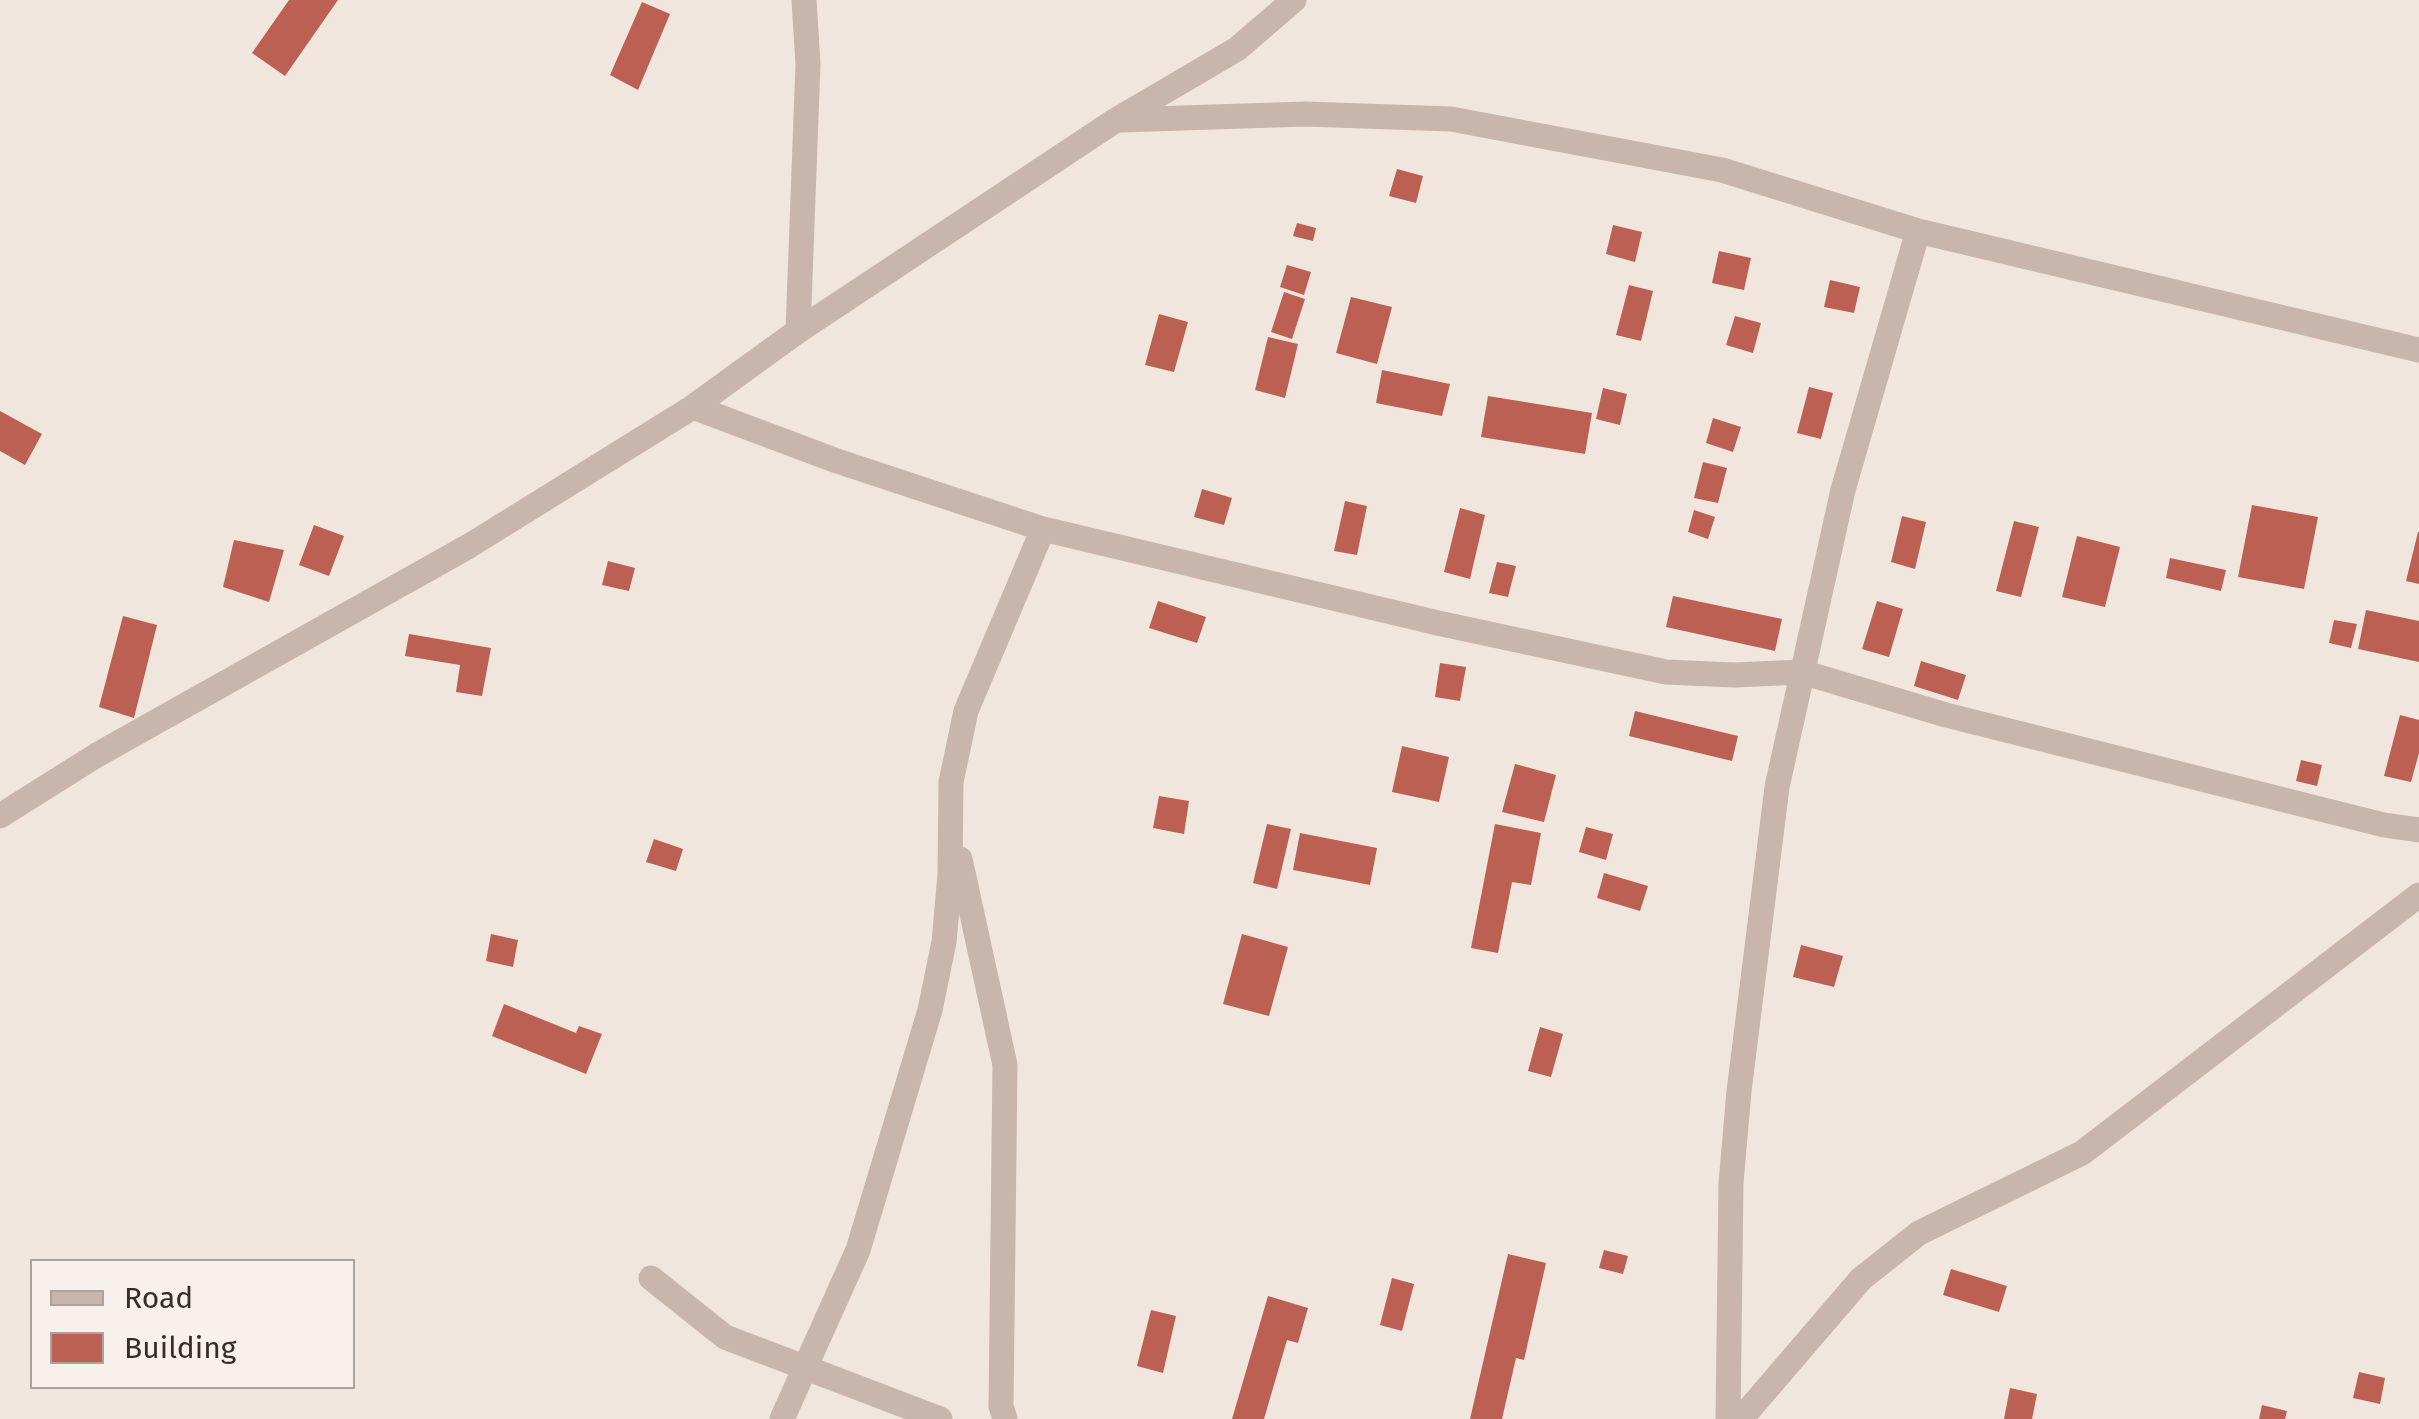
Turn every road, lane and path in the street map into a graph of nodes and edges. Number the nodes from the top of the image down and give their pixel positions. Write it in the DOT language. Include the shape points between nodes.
graph roads {
  1 [pos="804,0"];
  2 [pos="1294,0"];
  3 [pos="1116,120"];
  4 [pos="1918,231"];
  5 [pos="798,331"];
  6 [pos="2419,350"];
  7 [pos="692,408"];
  8 [pos="1043,529"];
  9 [pos="1802,672"];
  10 [pos="0,816"];
  11 [pos="951,820"];
  12 [pos="2419,830"];
  13 [pos="2419,895"];
  14 [pos="651,1278"];
  15 [pos="806,1370"];
  16 [pos="782,1419"];
  17 [pos="940,1419"];
  18 [pos="1005,1419"];
  19 [pos="1728,1419"];
  20 [pos="1741,1419"];
  1 -- 5 [label="street" via="808,64"];
  2 -- 3 [label="street" via="1237,49"];
  3 -- 4 [label="street" via="1304,114 1451,119 1722,170"];
  3 -- 5 [label="street"];
  4 -- 6 [label="street"];
  4 -- 9 [label="street" via="1842,490"];
  5 -- 7 [label="street"];
  7 -- 8 [label="street"];
  7 -- 10 [label="street" via="469,546 97,754"];
  8 -- 9 [label="street" via="1666,672"];
  8 -- 11 [label="street" via="966,711 951,782"];
  9 -- 12 [label="street"];
  9 -- 19 [label="street" via="1777,787 1739,1092"];
  11 -- 15 [label="street" via="944,942 930,1010 858,1250"];
  11 -- 18 [label="street" via="1005,1065"];
  13 -- 20 [label="street" via="2082,1152 1919,1234 1861,1279"];
  14 -- 15 [label="street" via="724,1337"];
  15 -- 16 [label="street"];
  15 -- 17 [label="street"];
}
